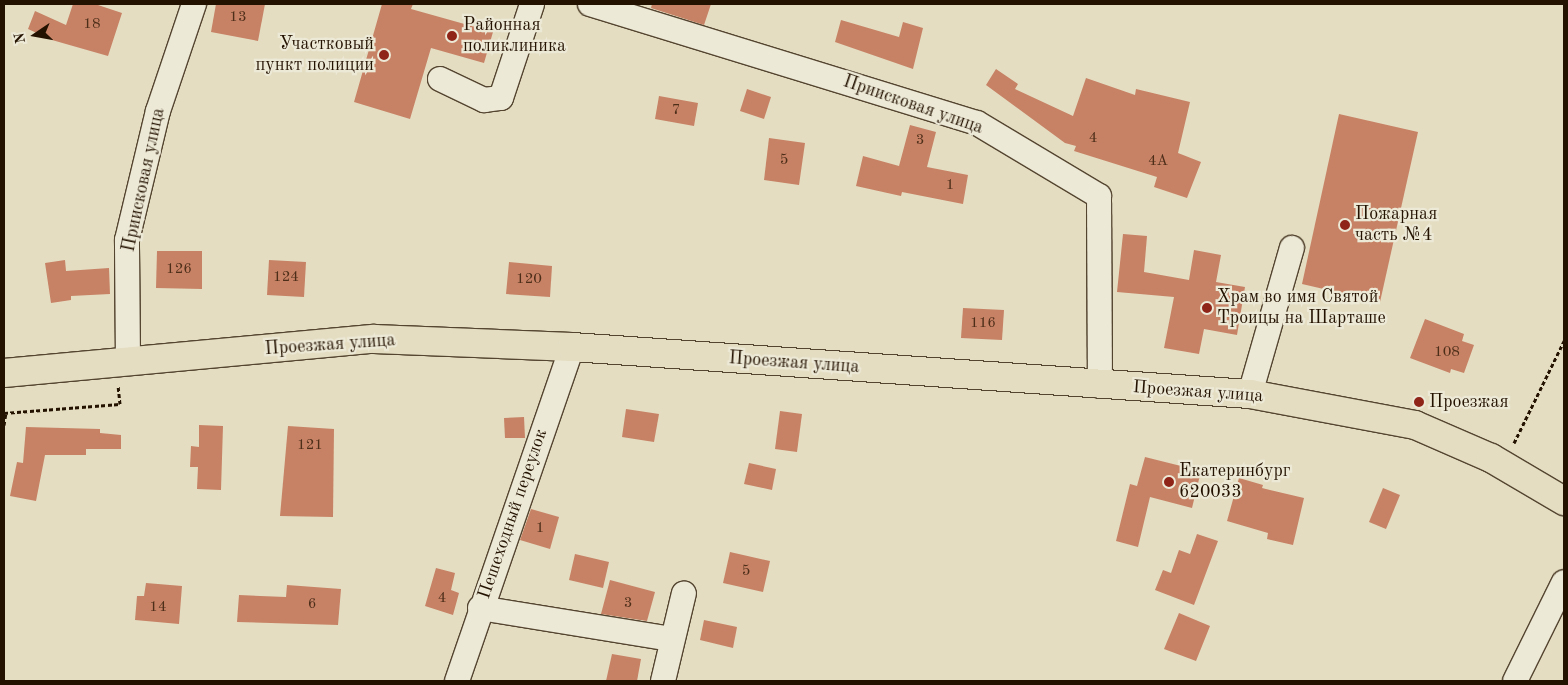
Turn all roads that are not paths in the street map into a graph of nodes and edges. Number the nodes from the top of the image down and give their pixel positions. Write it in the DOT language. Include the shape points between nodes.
graph roads {
  1 [pos="194,4"];
  2 [pos="532,4"];
  3 [pos="590,4"];
  4 [pos="440,79"];
  5 [pos="1292,248"];
  6 [pos="572,347"];
  7 [pos="123,368"];
  8 [pos="4,373"];
  9 [pos="1100,386"];
  10 [pos="1250,394"];
  11 [pos="1564,501"];
  12 [pos="1564,582"];
  13 [pos="684,593"];
  14 [pos="480,608"];
  15 [pos="671,639"];
  16 [pos="457,681"];
  17 [pos="663,681"];
  18 [pos="1515,681"];
  1 -- 7 [label="street, Приисковая улица" via="158,111 127,240"];
  2 -- 4 [label="street" via="501,98 484,100"];
  3 -- 9 [label="street, Приисковая улица" via="977,123 1099,196"];
  5 -- 10 [label="street"];
  6 -- 7 [label="main road, Проезжая улица" via="374,338"];
  6 -- 9 [label="main road, Проезжая улица"];
  6 -- 14 [label="street, Пешеходный переулок"];
  7 -- 8 [label="main road, Проезжая улица"];
  9 -- 10 [label="main road, Проезжая улица"];
  10 -- 11 [label="main road, Проезжая улица" via="1415,425 1491,458"];
  12 -- 18 [label="street"];
  13 -- 15 [label="street"];
  14 -- 15 [label="street"];
  14 -- 16 [label="street, Пешеходный переулок"];
  15 -- 17 [label="street"];
}
